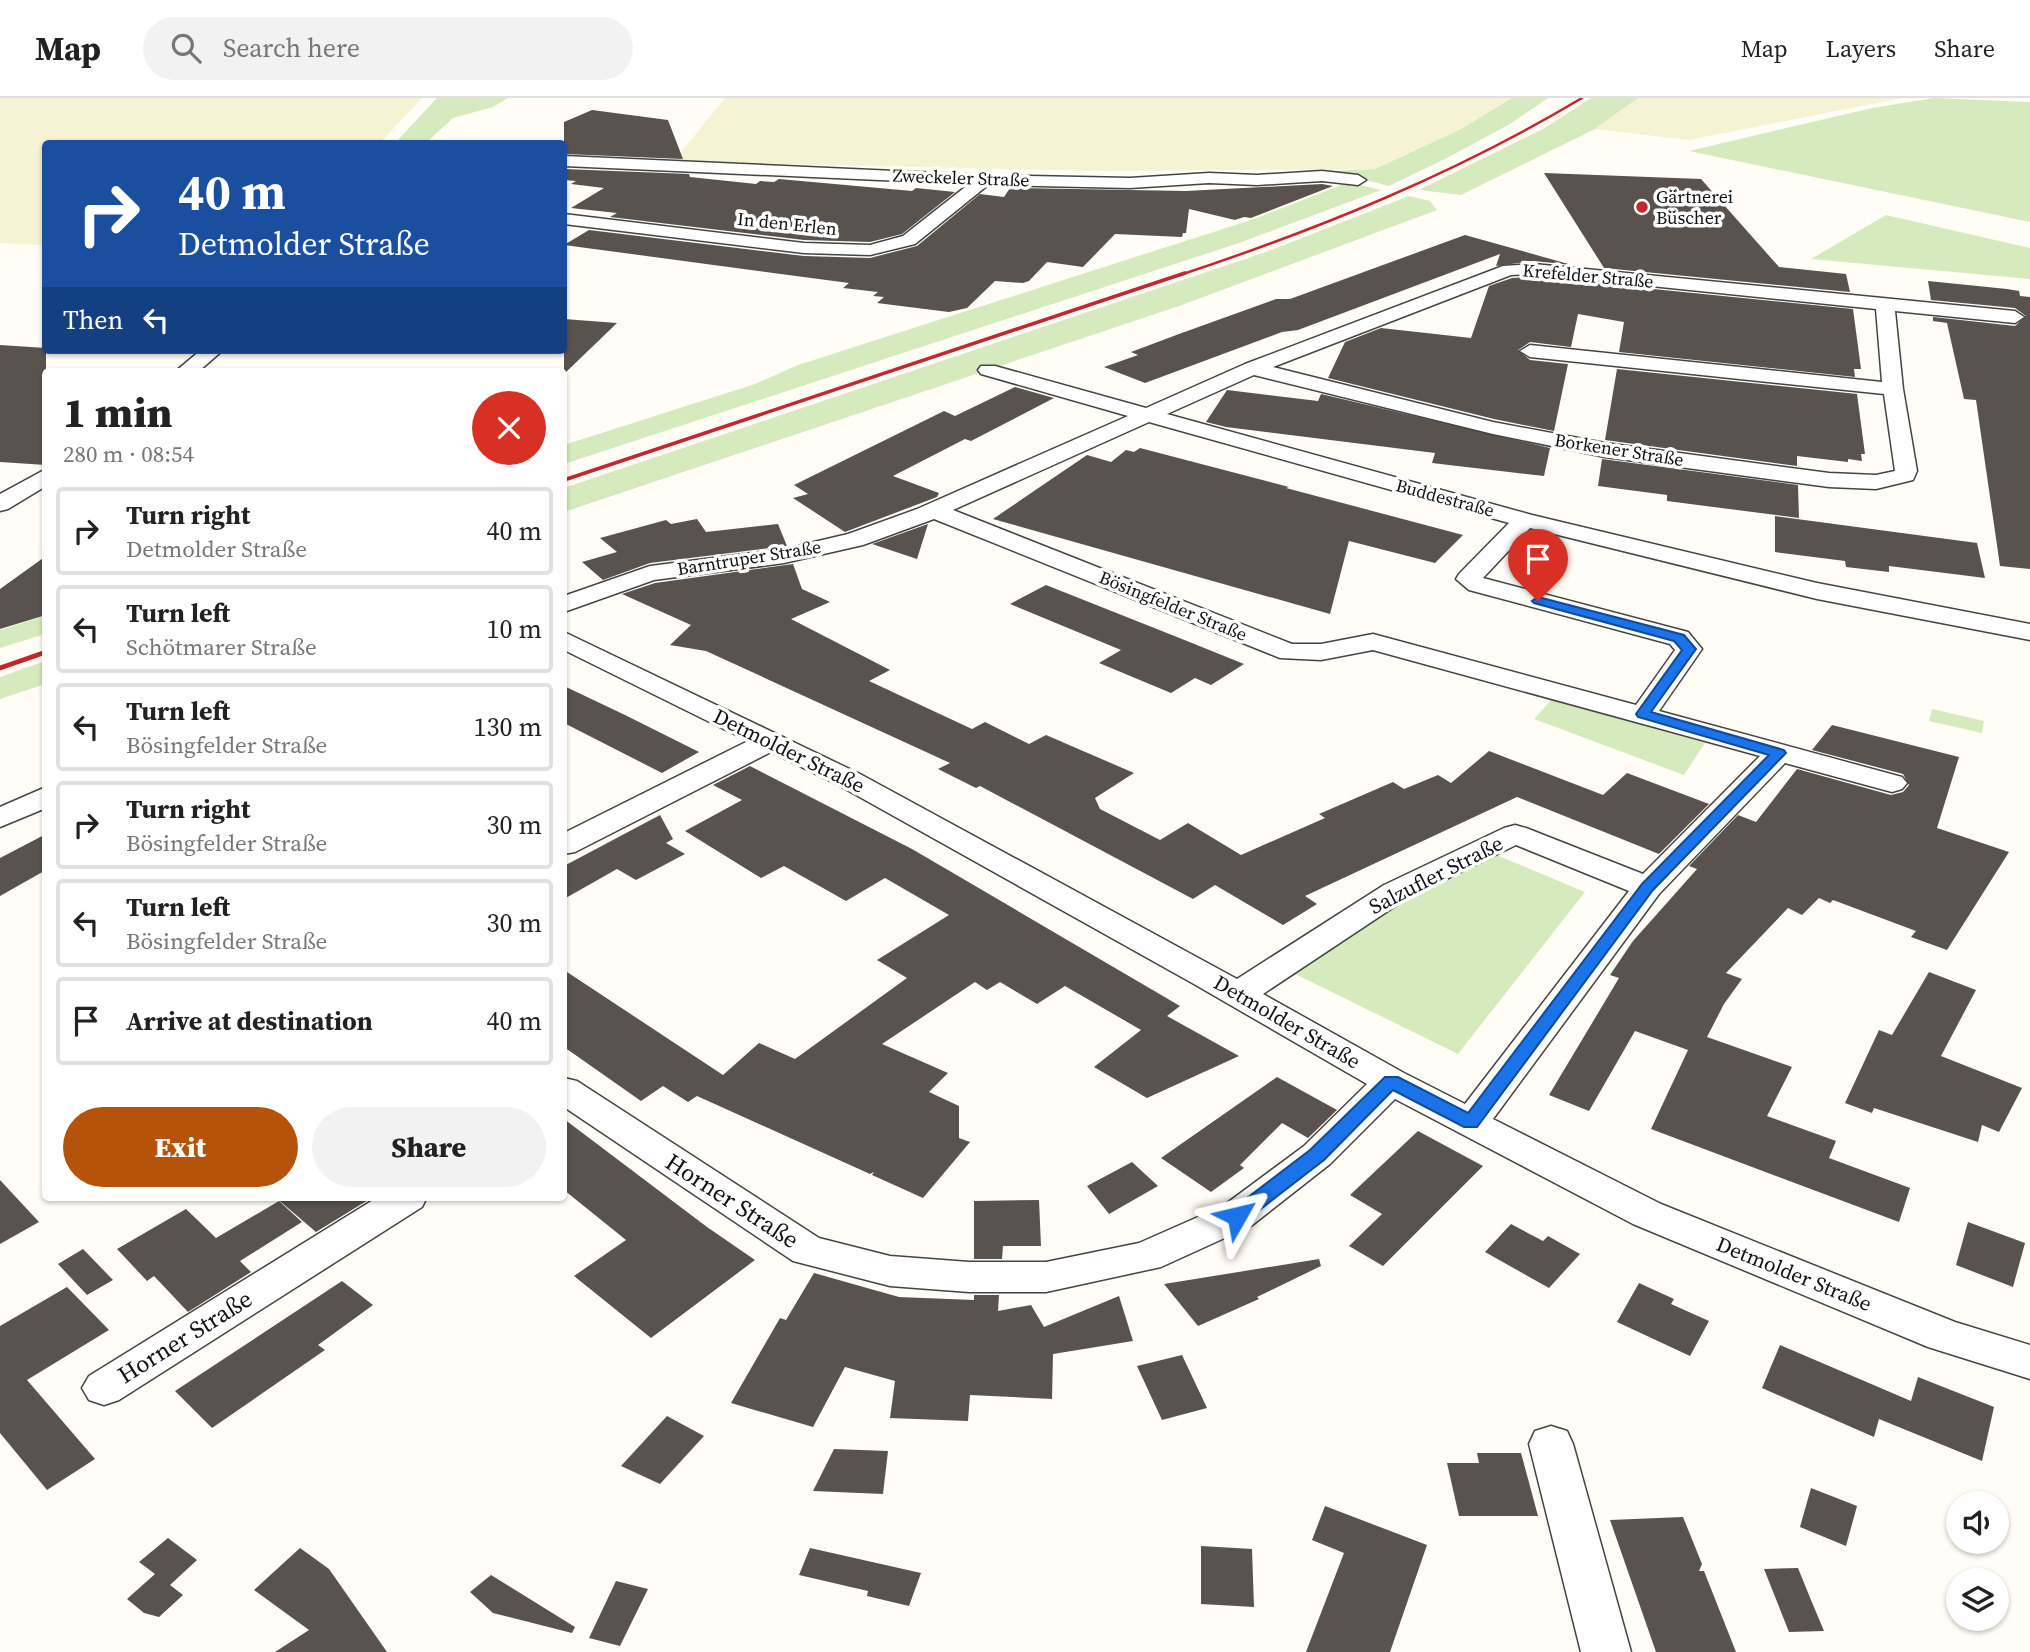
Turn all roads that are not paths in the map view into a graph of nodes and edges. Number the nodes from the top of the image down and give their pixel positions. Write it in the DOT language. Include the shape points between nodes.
graph roads {
  1 [pos="567,161"];
  2 [pos="984,180"];
  3 [pos="1358,180"];
  4 [pos="567,219"];
  5 [pos="1885,305"];
  6 [pos="2015,317"];
  7 [pos="1530,351"];
  8 [pos="208,354"];
  9 [pos="190,368"];
  10 [pos="1252,368"];
  11 [pos="988,370"];
  12 [pos="1893,389"];
  13 [pos="1144,415"];
  14 [pos="42,478"];
  15 [pos="0,504"];
  16 [pos="933,510"];
  17 [pos="1525,520"];
  18 [pos="567,604"];
  19 [pos="2030,632"];
  20 [pos="567,641"];
  21 [pos="1643,714"];
  22 [pos="769,742"];
  23 [pos="1779,753"];
  24 [pos="1892,783"];
  25 [pos="42,798"];
  26 [pos="0,818"];
  27 [pos="567,843"];
  28 [pos="1648,887"];
  29 [pos="1239,994"];
  30 [pos="1391,1082"];
  31 [pos="567,1096"];
  32 [pos="1471,1122"];
  33 [pos="402,1201"];
  34 [pos="2030,1362"];
  35 [pos="104,1388"];
  36 [pos="1551,1444"];
  37 [pos="1606,1652"];
  1 -- 2 [label="street, Zweckeler Straße"];
  2 -- 3 [label="street, Zweckeler Straße" via="1130,183 1322,176"];
  2 -- 4 [label="street, In den Erlen" via="909,240 870,250 821,249"];
  5 -- 6 [label="street, Krefelder Straße"];
  5 -- 10 [label="street, Krefelder Straße" via="1509,270"];
  5 -- 12 [label="street, Borkener Straße"];
  7 -- 12 [label="street"];
  8 -- 9 [label="street"];
  10 -- 12 [label="street, Borkener Straße" via="1493,428 1605,450 1829,480 1876,482 1905,475"];
  10 -- 13 [label="street, Krefelder Straße"];
  11 -- 13 [label="street, Buddestraße"];
  13 -- 16 [label="street"];
  13 -- 17 [label="street, Buddestraße"];
  14 -- 15 [label="street"];
  16 -- 18 [label="street, Barntruper Straße" via="855,540 784,556 650,573"];
  16 -- 21 [label="street, Bösingfelder Straße" via="1289,652 1321,652 1373,642"];
  17 -- 19 [label="street, Buddestraße" via="1818,591"];
  17 -- 21 [label="street" via="1468,579 1679,638 1689,649"];
  20 -- 22 [label="street, Detmolder Straße"];
  21 -- 23 [label="street, Bösingfelder Straße"];
  22 -- 27 [label="street"];
  22 -- 29 [label="street, Detmolder Straße" via="850,780"];
  23 -- 24 [label="street, Bösingfelder Straße"];
  23 -- 28 [label="street"];
  25 -- 26 [label="street"];
  28 -- 29 [label="street, Salzufler Straße" via="1515,834 1395,892"];
  28 -- 32 [label="street"];
  29 -- 30 [label="street, Detmolder Straße"];
  30 -- 31 [label="street, Horner Straße" via="1317,1155 1237,1216 1147,1256 1046,1277 890,1271 807,1251"];
  30 -- 32 [label="street, Detmolder Straße"];
  32 -- 34 [label="street, Detmolder Straße" via="1647,1214 1943,1335"];
  33 -- 35 [label="street, Horner Straße"];
  36 -- 37 [label="street"];
}
